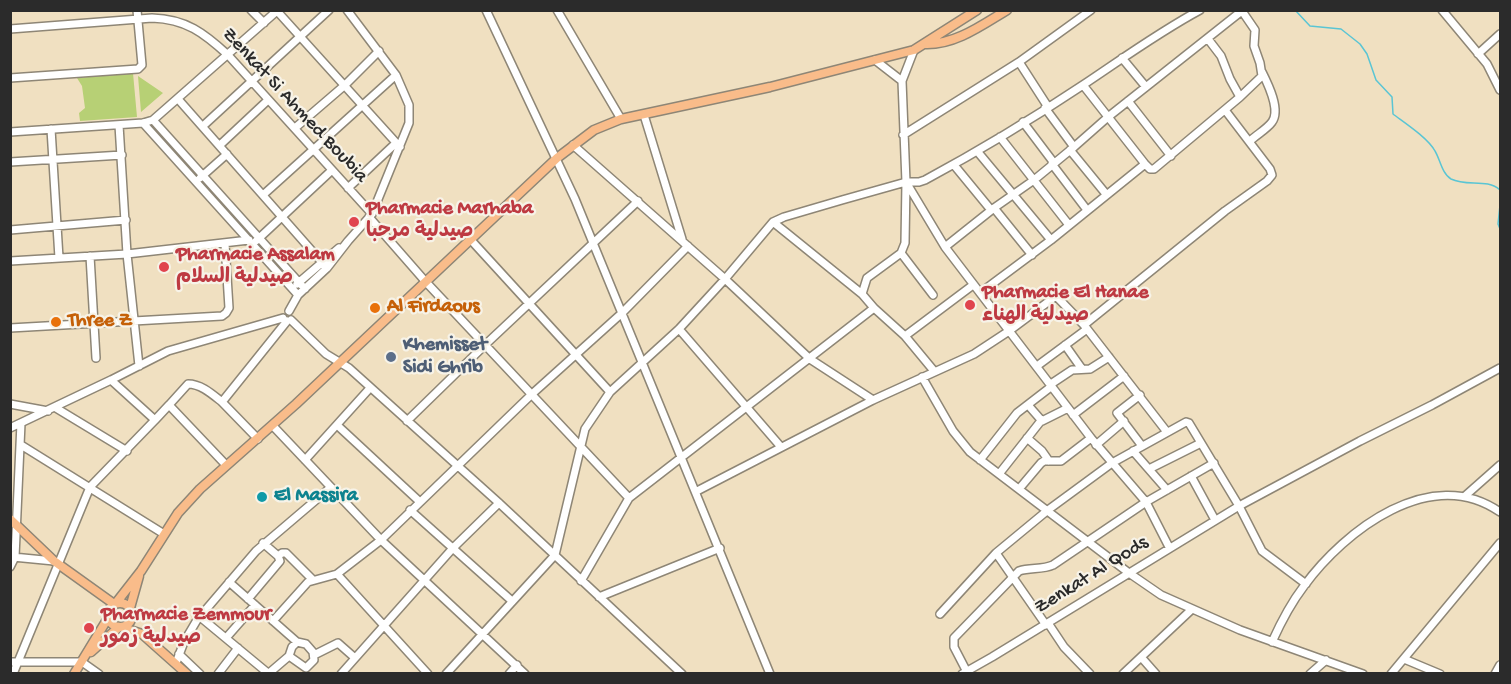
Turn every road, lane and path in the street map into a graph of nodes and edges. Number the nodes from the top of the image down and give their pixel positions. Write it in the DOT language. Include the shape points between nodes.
graph roads {
  1 [pos="137,10"];
  2 [pos="251,10"];
  3 [pos="329,10"];
  4 [pos="347,10"];
  5 [pos="486,10"];
  6 [pos="557,10"];
  7 [pos="977,10"];
  8 [pos="1007,10"];
  9 [pos="1091,10"];
  10 [pos="1200,10"];
  11 [pos="1442,10"];
  12 [pos="278,11"];
  13 [pos="1243,11"];
  14 [pos="138,20"];
  15 [pos="264,23"];
  16 [pos="10,29"];
  17 [pos="1500,33"];
  18 [pos="300,37"];
  19 [pos="1208,39"];
  20 [pos="925,44"];
  21 [pos="914,50"];
  22 [pos="379,51"];
  23 [pos="1478,54"];
  24 [pos="228,55"];
  25 [pos="1122,58"];
  26 [pos="875,60"];
  27 [pos="1019,62"];
  28 [pos="1262,72"];
  29 [pos="396,75"];
  30 [pos="10,78"];
  31 [pos="252,81"];
  32 [pos="902,81"];
  33 [pos="345,85"];
  34 [pos="1083,85"];
  35 [pos="1146,87"];
  36 [pos="1500,90"];
  37 [pos="1240,97"];
  38 [pos="178,99"];
  39 [pos="268,100"];
  40 [pos="1128,101"];
  41 [pos="363,105"];
  42 [pos="1046,107"];
  43 [pos="1225,110"];
  44 [pos="644,115"];
  45 [pos="1108,117"];
  46 [pos="621,119"];
  47 [pos="153,120"];
  48 [pos="1023,122"];
  49 [pos="143,123"];
  50 [pos="119,125"];
  51 [pos="203,126"];
  52 [pos="295,128"];
  53 [pos="51,129"];
  54 [pos="10,132"];
  55 [pos="903,135"];
  56 [pos="1000,137"];
  57 [pos="1250,141"];
  58 [pos="220,145"];
  59 [pos="398,145"];
  60 [pos="573,145"];
  61 [pos="1072,149"];
  62 [pos="312,150"];
  63 [pos="977,151"];
  64 [pos="227,154"];
  65 [pos="122,155"];
  66 [pos="1171,156"];
  67 [pos="557,158"];
  68 [pos="54,159"];
  69 [pos="10,162"];
  70 [pos="1053,163"];
  71 [pos="1145,164"];
  72 [pos="954,165"];
  73 [pos="331,171"];
  74 [pos="203,176"];
  75 [pos="1034,180"];
  76 [pos="196,182"];
  77 [pos="906,182"];
  78 [pos="348,188"];
  79 [pos="1106,194"];
  80 [pos="263,195"];
  81 [pos="1013,195"];
  82 [pos="638,201"];
  83 [pos="993,209"];
  84 [pos="1087,210"];
  85 [pos="370,215"];
  86 [pos="283,217"];
  87 [pos="126,220"];
  88 [pos="773,222"];
  89 [pos="58,225"];
  90 [pos="1069,225"];
  91 [pos="10,230"];
  92 [pos="259,238"];
  93 [pos="470,239"];
  94 [pos="1051,240"];
  95 [pos="348,241"];
  96 [pos="250,242"];
  97 [pos="225,243"];
  98 [pos="594,243"];
  99 [pos="685,243"];
  100 [pos="945,247"];
  101 [pos="127,254"];
  102 [pos="900,254"];
  103 [pos="1032,255"];
  104 [pos="90,256"];
  105 [pos="60,258"];
  106 [pos="10,261"];
  107 [pos="322,261"];
  108 [pos="327,268"];
  109 [pos="725,279"];
  110 [pos="299,281"];
  111 [pos="425,281"];
  112 [pos="974,285"];
  113 [pos="292,288"];
  114 [pos="305,289"];
  115 [pos="980,293"];
  116 [pos="862,294"];
  117 [pos="298,295"];
  118 [pos="933,295"];
  119 [pos="529,305"];
  120 [pos="874,308"];
  121 [pos="622,313"];
  122 [pos="288,318"];
  123 [pos="133,321"];
  124 [pos="94,323"];
  125 [pos="1086,327"];
  126 [pos="10,328"];
  127 [pos="679,329"];
  128 [pos="1009,332"];
  129 [pos="904,336"];
  130 [pos="486,344"];
  131 [pos="1065,345"];
  132 [pos="576,354"];
  133 [pos="96,357"];
  134 [pos="1109,357"];
  135 [pos="810,359"];
  136 [pos="643,360"];
  137 [pos="341,362"];
  138 [pos="139,366"];
  139 [pos="1037,366"];
  140 [pos="1500,368"];
  141 [pos="1082,369"];
  142 [pos="934,371"];
  143 [pos="1124,376"];
  144 [pos="922,377"];
  145 [pos="111,381"];
  146 [pos="1052,385"];
  147 [pos="370,388"];
  148 [pos="610,392"];
  149 [pos="532,394"];
  150 [pos="1140,395"];
  151 [pos="873,400"];
  152 [pos="222,402"];
  153 [pos="10,404"];
  154 [pos="169,405"];
  155 [pos="1028,405"];
  156 [pos="748,407"];
  157 [pos="1068,408"];
  158 [pos="52,409"];
  159 [pos="1073,416"];
  160 [pos="155,420"];
  161 [pos="407,421"];
  162 [pos="1042,421"];
  163 [pos="1124,421"];
  164 [pos="21,423"];
  165 [pos="337,425"];
  166 [pos="273,426"];
  167 [pos="10,428"];
  168 [pos="1167,432"];
  169 [pos="1027,438"];
  170 [pos="1091,438"];
  171 [pos="258,439"];
  172 [pos="1202,443"];
  173 [pos="21,445"];
  174 [pos="1096,445"];
  175 [pos="581,446"];
  176 [pos="1142,446"];
  177 [pos="781,447"];
  178 [pos="127,451"];
  179 [pos="1133,451"];
  180 [pos="682,457"];
  181 [pos="305,459"];
  182 [pos="980,460"];
  183 [pos="1049,461"];
  184 [pos="1112,463"];
  185 [pos="1214,463"];
  186 [pos="226,465"];
  187 [pos="1500,465"];
  188 [pos="458,466"];
  189 [pos="1149,469"];
  190 [pos="999,474"];
  191 [pos="1191,476"];
  192 [pos="90,487"];
  193 [pos="330,488"];
  194 [pos="1019,489"];
  195 [pos="1167,490"];
  196 [pos="697,491"];
  197 [pos="1465,496"];
  198 [pos="629,498"];
  199 [pos="420,502"];
  200 [pos="1146,502"];
  201 [pos="499,503"];
  202 [pos="1239,506"];
  203 [pos="410,510"];
  204 [pos="1048,510"];
  205 [pos="1500,512"];
  206 [pos="1215,520"];
  207 [pos="13,522"];
  208 [pos="164,534"];
  209 [pos="381,540"];
  210 [pos="1088,542"];
  211 [pos="263,543"];
  212 [pos="1500,543"];
  213 [pos="1169,547"];
  214 [pos="453,548"];
  215 [pos="720,548"];
  216 [pos="996,552"];
  217 [pos="555,555"];
  218 [pos="278,556"];
  219 [pos="13,557"];
  220 [pos="56,562"];
  221 [pos="10,567"];
  222 [pos="141,571"];
  223 [pos="1129,573"];
  224 [pos="337,574"];
  225 [pos="1013,576"];
  226 [pos="312,579"];
  227 [pos="425,580"];
  228 [pos="581,581"];
  229 [pos="229,582"];
  230 [pos="1306,584"];
  231 [pos="599,597"];
  232 [pos="248,598"];
  233 [pos="512,601"];
  234 [pos="255,606"];
  235 [pos="112,608"];
  236 [pos="1191,609"];
  237 [pos="131,611"];
  238 [pos="940,614"];
  239 [pos="200,616"];
  240 [pos="273,621"];
  241 [pos="1047,624"];
  242 [pos="120,627"];
  243 [pos="384,627"];
  244 [pos="142,634"];
  245 [pos="484,634"];
  246 [pos="226,638"];
  247 [pos="297,642"];
  248 [pos="1272,642"];
  249 [pos="238,648"];
  250 [pos="314,655"];
  251 [pos="289,657"];
  252 [pos="1141,657"];
  253 [pos="356,658"];
  254 [pos="1404,658"];
  255 [pos="177,659"];
  256 [pos="83,660"];
  257 [pos="1326,660"];
  258 [pos="19,661"];
  259 [pos="10,662"];
  260 [pos="517,665"];
  261 [pos="1500,665"];
  262 [pos="1348,671"];
  263 [pos="269,673"];
  264 [pos="965,673"];
  265 [pos="13,674"];
  266 [pos="75,674"];
  267 [pos="99,674"];
  268 [pos="187,674"];
  269 [pos="201,674"];
  270 [pos="218,674"];
  271 [pos="341,674"];
  272 [pos="428,674"];
  273 [pos="447,674"];
  274 [pos="508,674"];
  275 [pos="525,674"];
  276 [pos="682,674"];
  277 [pos="771,674"];
  278 [pos="1090,674"];
  279 [pos="1123,674"];
  280 [pos="1156,674"];
  281 [pos="1310,674"];
  282 [pos="1363,674"];
  283 [pos="1391,674"];
  284 [pos="1440,674"];
  285 [pos="1495,674"];
  1 -- 14 [label="street"];
  2 -- 15 [label="street"];
  3 -- 18 [label="street"];
  4 -- 22 [label="street"];
  5 -- 67 [label="street"];
  6 -- 46 [label="street"];
  7 -- 20 [label="main road"];
  8 -- 20 [label="main road" via="951,41"];
  9 -- 27 [label="street"];
  10 -- 25 [label="street"];
  11 -- 23 [label="street"];
  12 -- 15 [label="street"];
  12 -- 18 [label="street"];
  13 -- 19 [label="street"];
  13 -- 28 [label="street" via="1255,30 1254,46"];
  14 -- 16 [label="street, Zenkat Si Ahmed Boubia"];
  14 -- 24 [label="street, Zenkat Si Ahmed Boubia" via="170,18 190,26"];
  14 -- 30 [label="street" via="142,65 138,69"];
  15 -- 24 [label="street"];
  17 -- 23 [label="street"];
  18 -- 31 [label="street"];
  18 -- 33 [label="street"];
  19 -- 35 [label="street"];
  19 -- 37 [label="street" via="1221,56"];
  20 -- 21 [label="main road"];
  21 -- 26 [label="main road"];
  21 -- 32 [label="street"];
  22 -- 29 [label="street"];
  22 -- 33 [label="street"];
  23 -- 36 [label="street"];
  24 -- 31 [label="street, Zenkat Si Ahmed Boubia"];
  24 -- 38 [label="street"];
  25 -- 34 [label="street"];
  25 -- 35 [label="street"];
  26 -- 32 [label="street"];
  26 -- 44 [label="main road"];
  27 -- 42 [label="street"];
  27 -- 55 [label="street"];
  28 -- 37 [label="street"];
  28 -- 57 [label="street" via="1274,104 1274,118"];
  29 -- 41 [label="street"];
  29 -- 59 [label="street" via="410,113"];
  31 -- 39 [label="street, Zenkat Si Ahmed Boubia"];
  31 -- 51 [label="street"];
  32 -- 55 [label="street"];
  33 -- 41 [label="street"];
  33 -- 52 [label="street"];
  34 -- 42 [label="street"];
  34 -- 45 [label="street"];
  35 -- 40 [label="street"];
  37 -- 43 [label="street"];
  38 -- 47 [label="street"];
  38 -- 51 [label="street"];
  39 -- 52 [label="street, Zenkat Si Ahmed Boubia"];
  39 -- 58 [label="street"];
  40 -- 45 [label="street"];
  40 -- 66 [label="street"];
  41 -- 59 [label="street"];
  41 -- 62 [label="street"];
  42 -- 48 [label="street"];
  42 -- 61 [label="street"];
  43 -- 57 [label="street"];
  43 -- 66 [label="street"];
  44 -- 46 [label="main road"];
  44 -- 99 [label="street"];
  45 -- 61 [label="street"];
  45 -- 71 [label="street"];
  46 -- 60 [label="main road" via="594,130"];
  47 -- 49 [label="street"];
  47 -- 74 [label="street"];
  48 -- 56 [label="street"];
  48 -- 70 [label="street"];
  49 -- 50 [label="street"];
  49 -- 76 [label="street"];
  50 -- 53 [label="street"];
  50 -- 65 [label="street"];
  51 -- 58 [label="street"];
  52 -- 62 [label="street, Zenkat Si Ahmed Boubia"];
  53 -- 54 [label="street"];
  53 -- 68 [label="street"];
  55 -- 77 [label="street"];
  56 -- 63 [label="street"];
  56 -- 75 [label="street"];
  57 -- 125 [label="street" via="1270,169 1272,175 1267,181 1225,211"];
  58 -- 64 [label="street"];
  59 -- 78 [label="street"];
  59 -- 85 [label="street"];
  60 -- 67 [label="main road"];
  60 -- 82 [label="street"];
  61 -- 70 [label="street"];
  61 -- 79 [label="street"];
  62 -- 73 [label="street, Zenkat Si Ahmed Boubia"];
  62 -- 80 [label="street"];
  63 -- 72 [label="street"];
  63 -- 81 [label="street"];
  64 -- 74 [label="street"];
  64 -- 80 [label="street"];
  65 -- 68 [label="street"];
  65 -- 87 [label="street"];
  66 -- 71 [label="street" via="1153,170"];
  67 -- 93 [label="main road"];
  67 -- 98 [label="street"];
  68 -- 69 [label="street"];
  68 -- 89 [label="street"];
  70 -- 75 [label="street"];
  70 -- 84 [label="street"];
  71 -- 79 [label="street"];
  72 -- 77 [label="street" via="921,182"];
  72 -- 83 [label="street"];
  73 -- 78 [label="street, Zenkat Si Ahmed Boubia"];
  73 -- 86 [label="street"];
  74 -- 76 [label="street"];
  74 -- 92 [label="street"];
  75 -- 81 [label="street"];
  75 -- 90 [label="street"];
  76 -- 96 [label="street"];
  77 -- 88 [label="street"];
  77 -- 100 [label="street"];
  77 -- 102 [label="street" via="905,243"];
  78 -- 85 [label="street, Zenkat Si Ahmed Boubia"];
  79 -- 84 [label="street"];
  80 -- 86 [label="street"];
  81 -- 83 [label="street"];
  81 -- 94 [label="street"];
  82 -- 98 [label="street"];
  82 -- 99 [label="street"];
  83 -- 100 [label="street"];
  83 -- 103 [label="street"];
  84 -- 90 [label="street"];
  85 -- 95 [label="street"];
  85 -- 111 [label="street, Zenkat Si Ahmed Boubia"];
  86 -- 92 [label="street"];
  86 -- 107 [label="street"];
  87 -- 89 [label="street"];
  87 -- 101 [label="street"];
  88 -- 109 [label="street"];
  88 -- 116 [label="street"];
  89 -- 91 [label="street"];
  89 -- 105 [label="street"];
  90 -- 94 [label="street"];
  92 -- 96 [label="street"];
  92 -- 110 [label="street"];
  93 -- 111 [label="main road"];
  93 -- 119 [label="street"];
  94 -- 103 [label="street"];
  95 -- 107 [label="street"];
  95 -- 108 [label="street"];
  96 -- 97 [label="street"];
  96 -- 113 [label="street"];
  97 -- 101 [label="street"];
  97 -- 123 [label="street" via="228,308 224,315"];
  98 -- 119 [label="street"];
  98 -- 121 [label="street"];
  99 -- 109 [label="street"];
  99 -- 121 [label="street"];
  100 -- 112 [label="street"];
  101 -- 104 [label="street"];
  101 -- 123 [label="street"];
  102 -- 116 [label="street" via="869,276"];
  102 -- 118 [label="street"];
  103 -- 115 [label="street"];
  104 -- 105 [label="street"];
  104 -- 124 [label="street"];
  105 -- 106 [label="street"];
  107 -- 108 [label="street"];
  107 -- 110 [label="street"];
  108 -- 114 [label="street"];
  109 -- 127 [label="street"];
  109 -- 135 [label="street"];
  110 -- 113 [label="street"];
  110 -- 114 [label="street"];
  111 -- 130 [label="street, Zenkat Si Ahmed Boubia"];
  111 -- 137 [label="main road"];
  112 -- 115 [label="street"];
  112 -- 129 [label="street"];
  113 -- 117 [label="street"];
  114 -- 117 [label="street"];
  115 -- 128 [label="street"];
  116 -- 120 [label="street"];
  117 -- 122 [label="street"];
  119 -- 130 [label="street"];
  119 -- 132 [label="street"];
  120 -- 129 [label="street"];
  120 -- 135 [label="street"];
  121 -- 132 [label="street"];
  121 -- 136 [label="street"];
  122 -- 137 [label="street" via="326,354"];
  122 -- 138 [label="street" via="179,347"];
  122 -- 152 [label="street"];
  123 -- 124 [label="street"];
  123 -- 138 [label="street"];
  124 -- 126 [label="street"];
  124 -- 133 [label="street"];
  125 -- 128 [label="street" via="1056,296"];
  125 -- 131 [label="street"];
  125 -- 134 [label="street"];
  127 -- 136 [label="street"];
  127 -- 156 [label="street"];
  128 -- 139 [label="street"];
  128 -- 142 [label="street" via="974,354"];
  129 -- 142 [label="street"];
  130 -- 149 [label="street, Zenkat Si Ahmed Boubia"];
  130 -- 161 [label="street"];
  131 -- 139 [label="street"];
  131 -- 141 [label="street"];
  132 -- 148 [label="street"];
  132 -- 149 [label="street"];
  134 -- 141 [label="street" via="1090,369"];
  134 -- 143 [label="street"];
  135 -- 151 [label="street"];
  135 -- 156 [label="street"];
  136 -- 148 [label="street"];
  136 -- 180 [label="street"];
  137 -- 147 [label="street"];
  137 -- 166 [label="main road"];
  138 -- 145 [label="street"];
  139 -- 146 [label="street"];
  140 -- 202 [label="street, Zenkat Al Qods"];
  141 -- 146 [label="street" via="1072,370"];
  142 -- 144 [label="street"];
  143 -- 150 [label="street"];
  143 -- 159 [label="street"];
  144 -- 151 [label="street"];
  144 -- 182 [label="street" via="958,438"];
  145 -- 158 [label="street"];
  145 -- 160 [label="street"];
  146 -- 155 [label="street"];
  146 -- 157 [label="street"];
  147 -- 161 [label="street"];
  147 -- 165 [label="street"];
  148 -- 175 [label="street" via="585,429"];
  149 -- 175 [label="street, Zenkat Si Ahmed Boubia"];
  149 -- 188 [label="street"];
  150 -- 163 [label="street" via="1117,411"];
  150 -- 168 [label="street"];
  151 -- 177 [label="street"];
  152 -- 154 [label="street" via="188,384"];
  152 -- 171 [label="street"];
  153 -- 158 [label="street"];
  154 -- 160 [label="street"];
  154 -- 186 [label="street"];
  155 -- 162 [label="street"];
  155 -- 182 [label="street" via="1002,429"];
  156 -- 177 [label="street"];
  156 -- 180 [label="street"];
  157 -- 159 [label="street"];
  157 -- 162 [label="street"];
  158 -- 164 [label="street"];
  158 -- 178 [label="street"];
  159 -- 170 [label="street"];
  160 -- 178 [label="street"];
  161 -- 188 [label="street"];
  162 -- 169 [label="street"];
  163 -- 174 [label="street"];
  163 -- 176 [label="street"];
  164 -- 167 [label="street"];
  164 -- 173 [label="street"];
  165 -- 181 [label="street"];
  165 -- 199 [label="street"];
  166 -- 171 [label="main road"];
  166 -- 181 [label="street"];
  168 -- 172 [label="street" via="1189,422"];
  168 -- 176 [label="street"];
  169 -- 183 [label="street"];
  169 -- 190 [label="street"];
  170 -- 174 [label="street"];
  170 -- 183 [label="street" via="1061,461"];
  171 -- 186 [label="main road"];
  172 -- 185 [label="street"];
  172 -- 189 [label="street"];
  173 -- 192 [label="street"];
  173 -- 207 [label="street"];
  174 -- 184 [label="street"];
  175 -- 198 [label="street, Zenkat Si Ahmed Boubia"];
  175 -- 217 [label="street"];
  176 -- 179 [label="street"];
  177 -- 196 [label="street"];
  178 -- 192 [label="street"];
  179 -- 184 [label="street"];
  179 -- 189 [label="street"];
  180 -- 196 [label="street"];
  180 -- 198 [label="street"];
  181 -- 193 [label="street"];
  182 -- 190 [label="street"];
  183 -- 194 [label="street" via="1041,463"];
  184 -- 200 [label="street"];
  184 -- 204 [label="street"];
  185 -- 191 [label="street"];
  185 -- 202 [label="street"];
  186 -- 208 [label="main road" via="190,500"];
  187 -- 197 [label="street"];
  188 -- 199 [label="street"];
  188 -- 201 [label="street"];
  189 -- 195 [label="street"];
  190 -- 194 [label="street"];
  191 -- 195 [label="street"];
  191 -- 206 [label="street"];
  192 -- 208 [label="street"];
  192 -- 220 [label="street"];
  193 -- 209 [label="street"];
  193 -- 211 [label="street"];
  194 -- 204 [label="street"];
  195 -- 200 [label="street"];
  196 -- 215 [label="street"];
  197 -- 205 [label="street"];
  197 -- 230 [label="street" via="1431,496 1388,511 1337,549"];
  198 -- 228 [label="street"];
  199 -- 203 [label="street"];
  200 -- 210 [label="street"];
  200 -- 213 [label="street"];
  201 -- 214 [label="street"];
  201 -- 217 [label="street"];
  202 -- 206 [label="street, Zenkat Al Qods"];
  202 -- 230 [label="street" via="1265,555"];
  203 -- 209 [label="street"];
  203 -- 214 [label="street"];
  204 -- 210 [label="street"];
  204 -- 216 [label="street"];
  206 -- 213 [label="street, Zenkat Al Qods"];
  207 -- 219 [label="street"];
  207 -- 220 [label="main road"];
  208 -- 222 [label="main road"];
  209 -- 224 [label="street"];
  209 -- 227 [label="street"];
  210 -- 223 [label="street"];
  210 -- 225 [label="street" via="1047,568 1026,568"];
  211 -- 218 [label="street"];
  211 -- 229 [label="street"];
  212 -- 254 [label="street"];
  213 -- 223 [label="street, Zenkat Al Qods"];
  214 -- 227 [label="street"];
  214 -- 233 [label="street"];
  215 -- 231 [label="street"];
  215 -- 277 [label="street"];
  216 -- 225 [label="street"];
  216 -- 238 [label="street"];
  217 -- 228 [label="street"];
  217 -- 233 [label="street"];
  218 -- 226 [label="street" via="286,554"];
  218 -- 232 [label="street" via="280,561"];
  219 -- 220 [label="street"];
  219 -- 221 [label="street"];
  220 -- 235 [label="main road"];
  220 -- 258 [label="street"];
  222 -- 235 [label="main road"];
  222 -- 237 [label="main road"];
  223 -- 236 [label="street"];
  223 -- 241 [label="street, Zenkat Al Qods"];
  224 -- 226 [label="street"];
  224 -- 243 [label="street"];
  225 -- 241 [label="street"];
  225 -- 264 [label="street" via="954,638"];
  226 -- 240 [label="street"];
  227 -- 243 [label="street"];
  227 -- 245 [label="street"];
  228 -- 231 [label="street"];
  229 -- 232 [label="street"];
  229 -- 239 [label="street"];
  230 -- 248 [label="street"];
  231 -- 276 [label="street"];
  232 -- 234 [label="street"];
  233 -- 245 [label="street"];
  234 -- 240 [label="street"];
  234 -- 246 [label="street"];
  235 -- 237 [label="main road" via="124,603"];
  235 -- 242 [label="main road" via="112,624"];
  235 -- 256 [label="main road"];
  236 -- 248 [label="street"];
  236 -- 252 [label="street"];
  237 -- 242 [label="main road" via="128,624"];
  237 -- 244 [label="main road"];
  239 -- 246 [label="street"];
  239 -- 255 [label="street"];
  240 -- 247 [label="street"];
  241 -- 264 [label="street, Zenkat Al Qods"];
  241 -- 278 [label="street"];
  242 -- 244 [label="main road"];
  242 -- 256 [label="main road"];
  243 -- 253 [label="street"];
  243 -- 272 [label="street"];
  244 -- 255 [label="main road"];
  245 -- 260 [label="street"];
  245 -- 273 [label="street"];
  246 -- 249 [label="street"];
  247 -- 250 [label="street" via="306,644"];
  247 -- 251 [label="street"];
  248 -- 257 [label="street"];
  249 -- 263 [label="street"];
  249 -- 270 [label="street"];
  250 -- 251 [label="street" via="306,668"];
  250 -- 253 [label="street" via="338,643"];
  251 -- 263 [label="street"];
  252 -- 279 [label="street"];
  252 -- 280 [label="street"];
  253 -- 271 [label="street"];
  254 -- 283 [label="street"];
  254 -- 284 [label="street"];
  255 -- 268 [label="main road"];
  255 -- 269 [label="street"];
  256 -- 258 [label="street"];
  256 -- 266 [label="main road"];
  256 -- 267 [label="street"];
  257 -- 262 [label="street"];
  257 -- 281 [label="street"];
  258 -- 259 [label="street"];
  258 -- 265 [label="street"];
  260 -- 274 [label="street"];
  260 -- 275 [label="street"];
  261 -- 285 [label="street"];
  262 -- 282 [label="street"];
}
